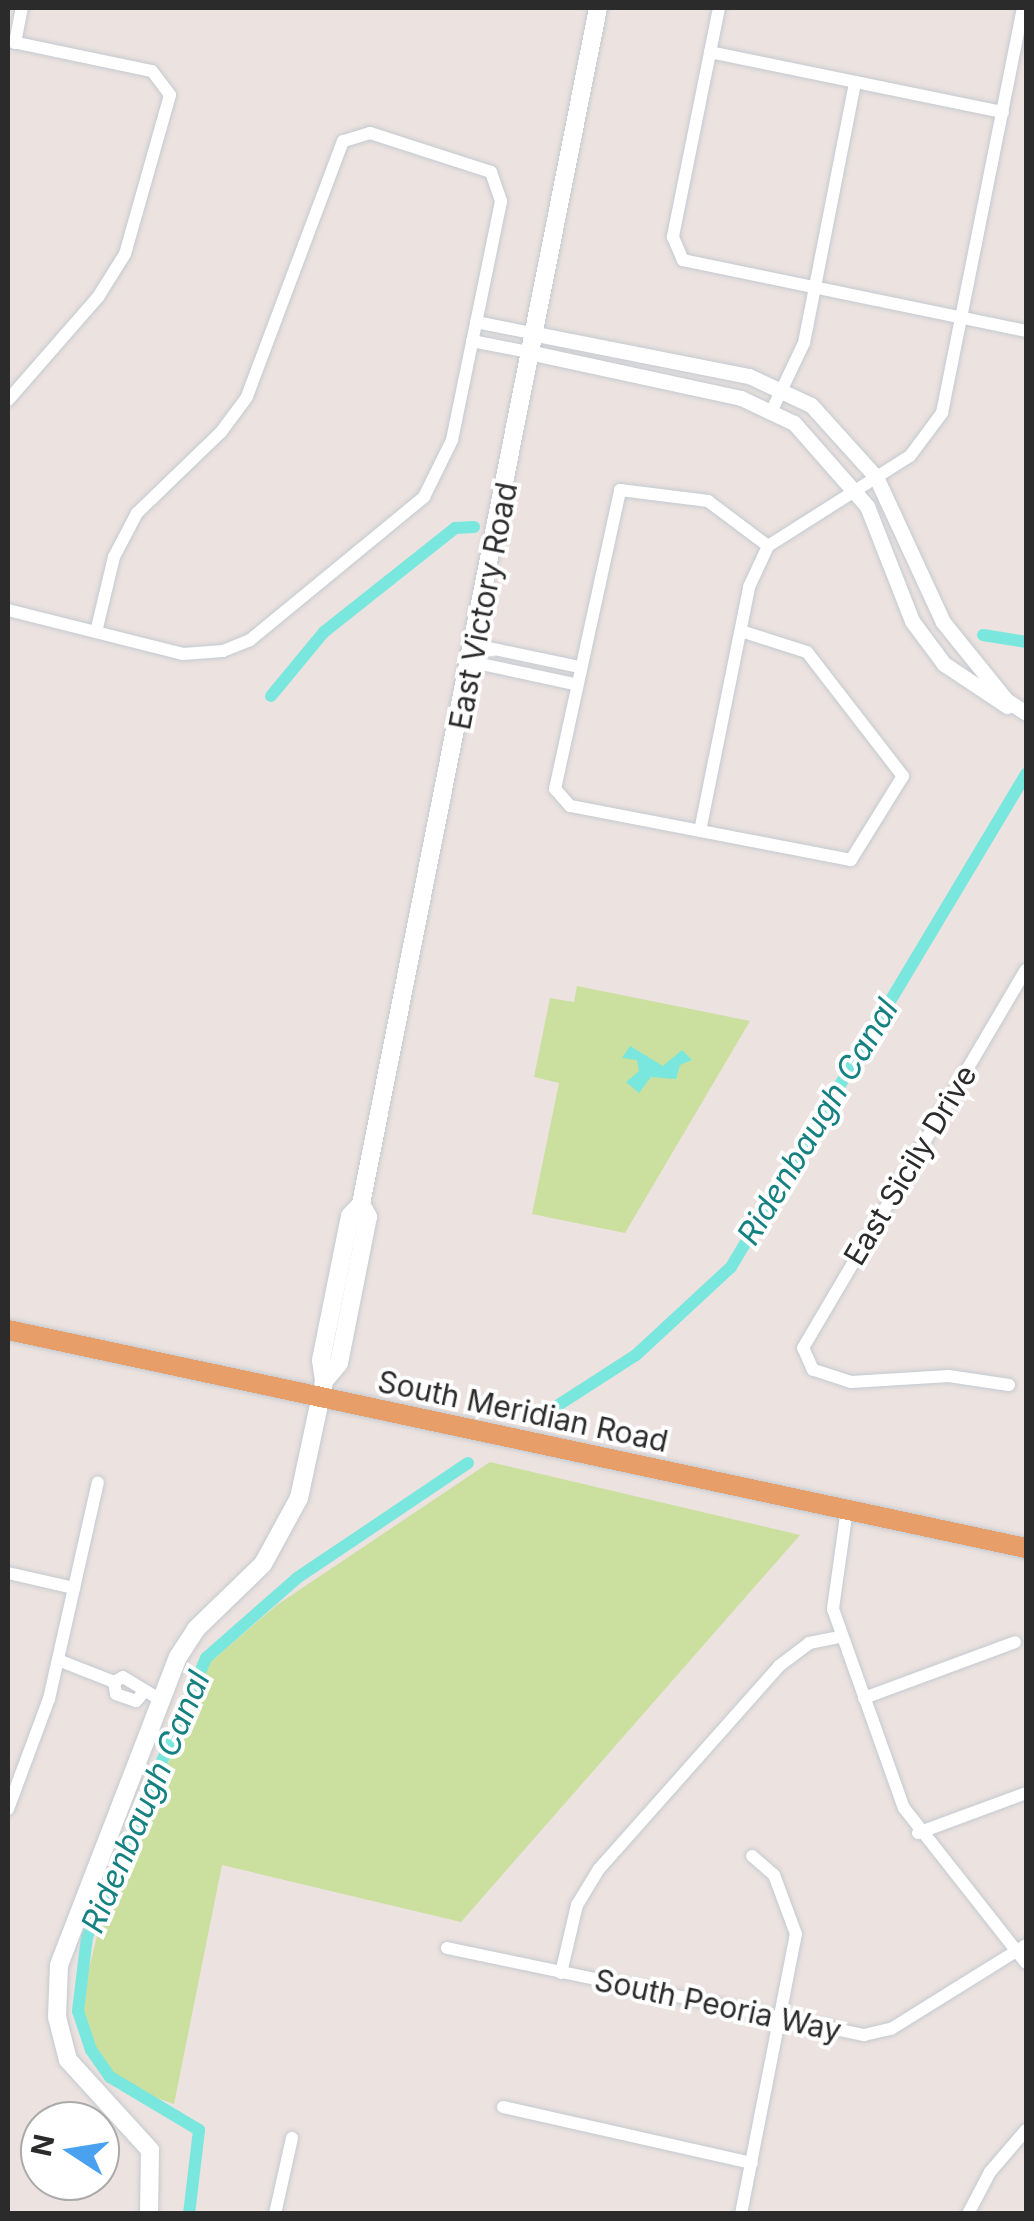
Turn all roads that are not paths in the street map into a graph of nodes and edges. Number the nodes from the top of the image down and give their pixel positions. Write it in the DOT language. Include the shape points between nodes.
graph roads {
  1 [pos="22,8"];
  2 [pos="598,8"];
  3 [pos="718,8"];
  4 [pos="1023,8"];
  5 [pos="11,42"];
  6 [pos="710,52"];
  7 [pos="856,82"];
  8 [pos="1003,112"];
  9 [pos="814,288"];
  10 [pos="961,318"];
  11 [pos="476,322"];
  12 [pos="1026,330"];
  13 [pos="472,340"];
  14 [pos="534,343"];
  15 [pos="786,390"];
  16 [pos="8,400"];
  17 [pos="772,410"];
  18 [pos="876,477"];
  19 [pos="855,490"];
  20 [pos="768,546"];
  21 [pos="8,610"];
  22 [pos="97,628"];
  23 [pos="740,631"];
  24 [pos="474,654"];
  25 [pos="578,667"];
  26 [pos="575,684"];
  27 [pos="1026,714"];
  28 [pos="700,831"];
  29 [pos="1026,970"];
  30 [pos="8,1330"];
  31 [pos="1009,1385"];
  32 [pos="322,1390"];
  33 [pos="98,1482"];
  34 [pos="847,1509"];
  35 [pos="1026,1548"];
  36 [pos="8,1574"];
  37 [pos="74,1588"];
  38 [pos="841,1637"];
  39 [pos="1015,1642"];
  40 [pos="58,1660"];
  41 [pos="151,1696"];
  42 [pos="864,1698"];
  43 [pos="12,1784"];
  44 [pos="1026,1793"];
  45 [pos="8,1809"];
  46 [pos="918,1832"];
  47 [pos="752,1856"];
  48 [pos="447,1948"];
  49 [pos="1021,1948"];
  50 [pos="1026,1963"];
  51 [pos="561,1972"];
  52 [pos="783,2020"];
  53 [pos="503,2107"];
  54 [pos="1026,2130"];
  55 [pos="292,2138"];
  56 [pos="752,2163"];
  57 [pos="149,2214"];
  58 [pos="275,2214"];
  59 [pos="740,2214"];
  60 [pos="968,2214"];
  1 -- 5 [label="street"];
  2 -- 14 [label="main road, East Victory Road"];
  3 -- 6 [label="street"];
  4 -- 8 [label="street"];
  5 -- 16 [label="street" via="152,71 163,79 169,101 125,254 98,297"];
  6 -- 7 [label="street"];
  6 -- 9 [label="street" via="673,237 678,253 691,264"];
  7 -- 8 [label="street"];
  7 -- 9 [label="street"];
  8 -- 10 [label="street"];
  9 -- 10 [label="street"];
  9 -- 15 [label="street"];
  10 -- 12 [label="street"];
  10 -- 18 [label="street" via="942,413 910,456"];
  11 -- 13 [label="street"];
  11 -- 14 [label="street"];
  11 -- 22 [label="street" via="500,201 497,181 483,167 370,133 349,135 252,386 221,432 137,512 114,557"];
  13 -- 14 [label="street"];
  13 -- 22 [label="street" via="446,462 424,497 250,640 223,651 184,654"];
  14 -- 15 [label="street" via="750,376"];
  14 -- 17 [label="street"];
  14 -- 24 [label="main road, East Victory Road"];
  15 -- 17 [label="street"];
  15 -- 18 [label="street" via="832,423"];
  17 -- 19 [label="street" via="815,441"];
  18 -- 19 [label="street"];
  18 -- 27 [label="street" via="943,622 1006,700"];
  19 -- 20 [label="street"];
  19 -- 27 [label="street" via="912,621 944,664"];
  20 -- 23 [label="street" via="749,587"];
  20 -- 25 [label="street" via="708,501 620,490"];
  21 -- 22 [label="street"];
  23 -- 28 [label="street"];
  23 -- 28 [label="street" via="807,652 903,776 852,860"];
  24 -- 25 [label="street"];
  24 -- 26 [label="street"];
  24 -- 32 [label="main road, East Victory Road" via="361,1204 368,1217 339,1363"];
  25 -- 26 [label="street"];
  26 -- 28 [label="street" via="555,781 558,798 570,806"];
  29 -- 31 [label="street, East Sicily Drive" via="806,1336 806,1361 823,1376 852,1382 930,1376"];
  30 -- 32 [label="main road, South Meridian Road"];
  32 -- 34 [label="main road, South Meridian Road"];
  32 -- 41 [label="main road, East Victory Road" via="299,1498 280,1541 196,1629"];
  33 -- 37 [label="street"];
  34 -- 35 [label="main road, South Meridian Road"];
  34 -- 38 [label="street" via="832,1588"];
  36 -- 37 [label="street"];
  37 -- 40 [label="street"];
  38 -- 42 [label="street"];
  38 -- 51 [label="street" via="809,1643 779,1666 599,1869 577,1906"];
  39 -- 42 [label="street"];
  40 -- 41 [label="street" via="114,1682 123,1677 143,1684"];
  40 -- 43 [label="street"];
  41 -- 57 [label="main road, East Victory Road" via="68,1936 56,1994 68,2060 150,2150"];
  42 -- 46 [label="street"];
  43 -- 45 [label="street"];
  44 -- 46 [label="street"];
  46 -- 49 [label="street"];
  47 -- 52 [label="street" via="774,1874 796,1934"];
  48 -- 51 [label="street, South Peoria Way"];
  49 -- 50 [label="street"];
  49 -- 52 [label="street, South Peoria Way" via="878,2034"];
  51 -- 52 [label="street, South Peoria Way"];
  52 -- 56 [label="street"];
  53 -- 56 [label="street"];
  54 -- 60 [label="street" via="990,2172"];
  55 -- 58 [label="street"];
  56 -- 59 [label="street"];
}
